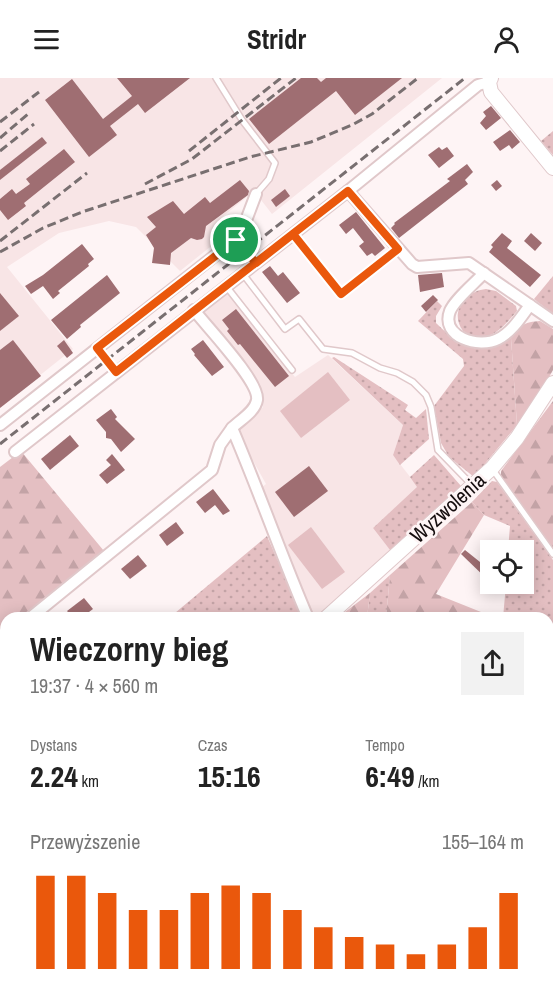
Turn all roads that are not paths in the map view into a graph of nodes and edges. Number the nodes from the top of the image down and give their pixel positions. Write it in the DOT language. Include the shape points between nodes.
graph roads {
  1 [pos="216,78"];
  2 [pos="490,80"];
  3 [pos="553,168"];
  4 [pos="348,191"];
  5 [pos="256,194"];
  6 [pos="293,234"];
  7 [pos="398,249"];
  8 [pos="242,273"];
  9 [pos="484,273"];
  10 [pos="226,286"];
  11 [pos="530,305"];
  12 [pos="194,310"];
  13 [pos="553,321"];
  14 [pos="292,370"];
  15 [pos="553,383"];
  16 [pos="0,425"];
  17 [pos="232,428"];
  18 [pos="15,452"];
  19 [pos="492,468"];
  20 [pos="473,486"];
  21 [pos="553,554"];
  22 [pos="37,612"];
  23 [pos="305,612"];
  24 [pos="333,612"];
  1 -- 5 [label="lane" via="275,163 269,179"];
  2 -- 3 [label="street" via="491,92"];
  2 -- 4 [label="street" via="478,85"];
  4 -- 6 [label="street"];
  4 -- 7 [label="street"];
  5 -- 16 [label="street" via="236,240"];
  6 -- 7 [label="lane" via="341,294"];
  6 -- 8 [label="street"];
  7 -- 9 [label="street" via="417,267 469,263"];
  8 -- 10 [label="street"];
  8 -- 20 [label="lane" via="285,329 298,319 322,349 352,353 412,382 426,395 431,407 438,450"];
  9 -- 11 [label="street"];
  9 -- 11 [label="street" via="450,310 448,320 466,341 482,344 497,340 509,332"];
  10 -- 12 [label="street"];
  10 -- 14 [label="lane"];
  11 -- 13 [label="street"];
  12 -- 17 [label="street" via="249,378 256,393 254,408"];
  12 -- 18 [label="street"];
  15 -- 19 [label="street, Wyzwolenia"];
  17 -- 22 [label="street" via="220,445 212,470"];
  17 -- 23 [label="street"];
  19 -- 20 [label="street, Wyzwolenia"];
  19 -- 21 [label="lane"];
  20 -- 24 [label="street, Wyzwolenia"];
}
